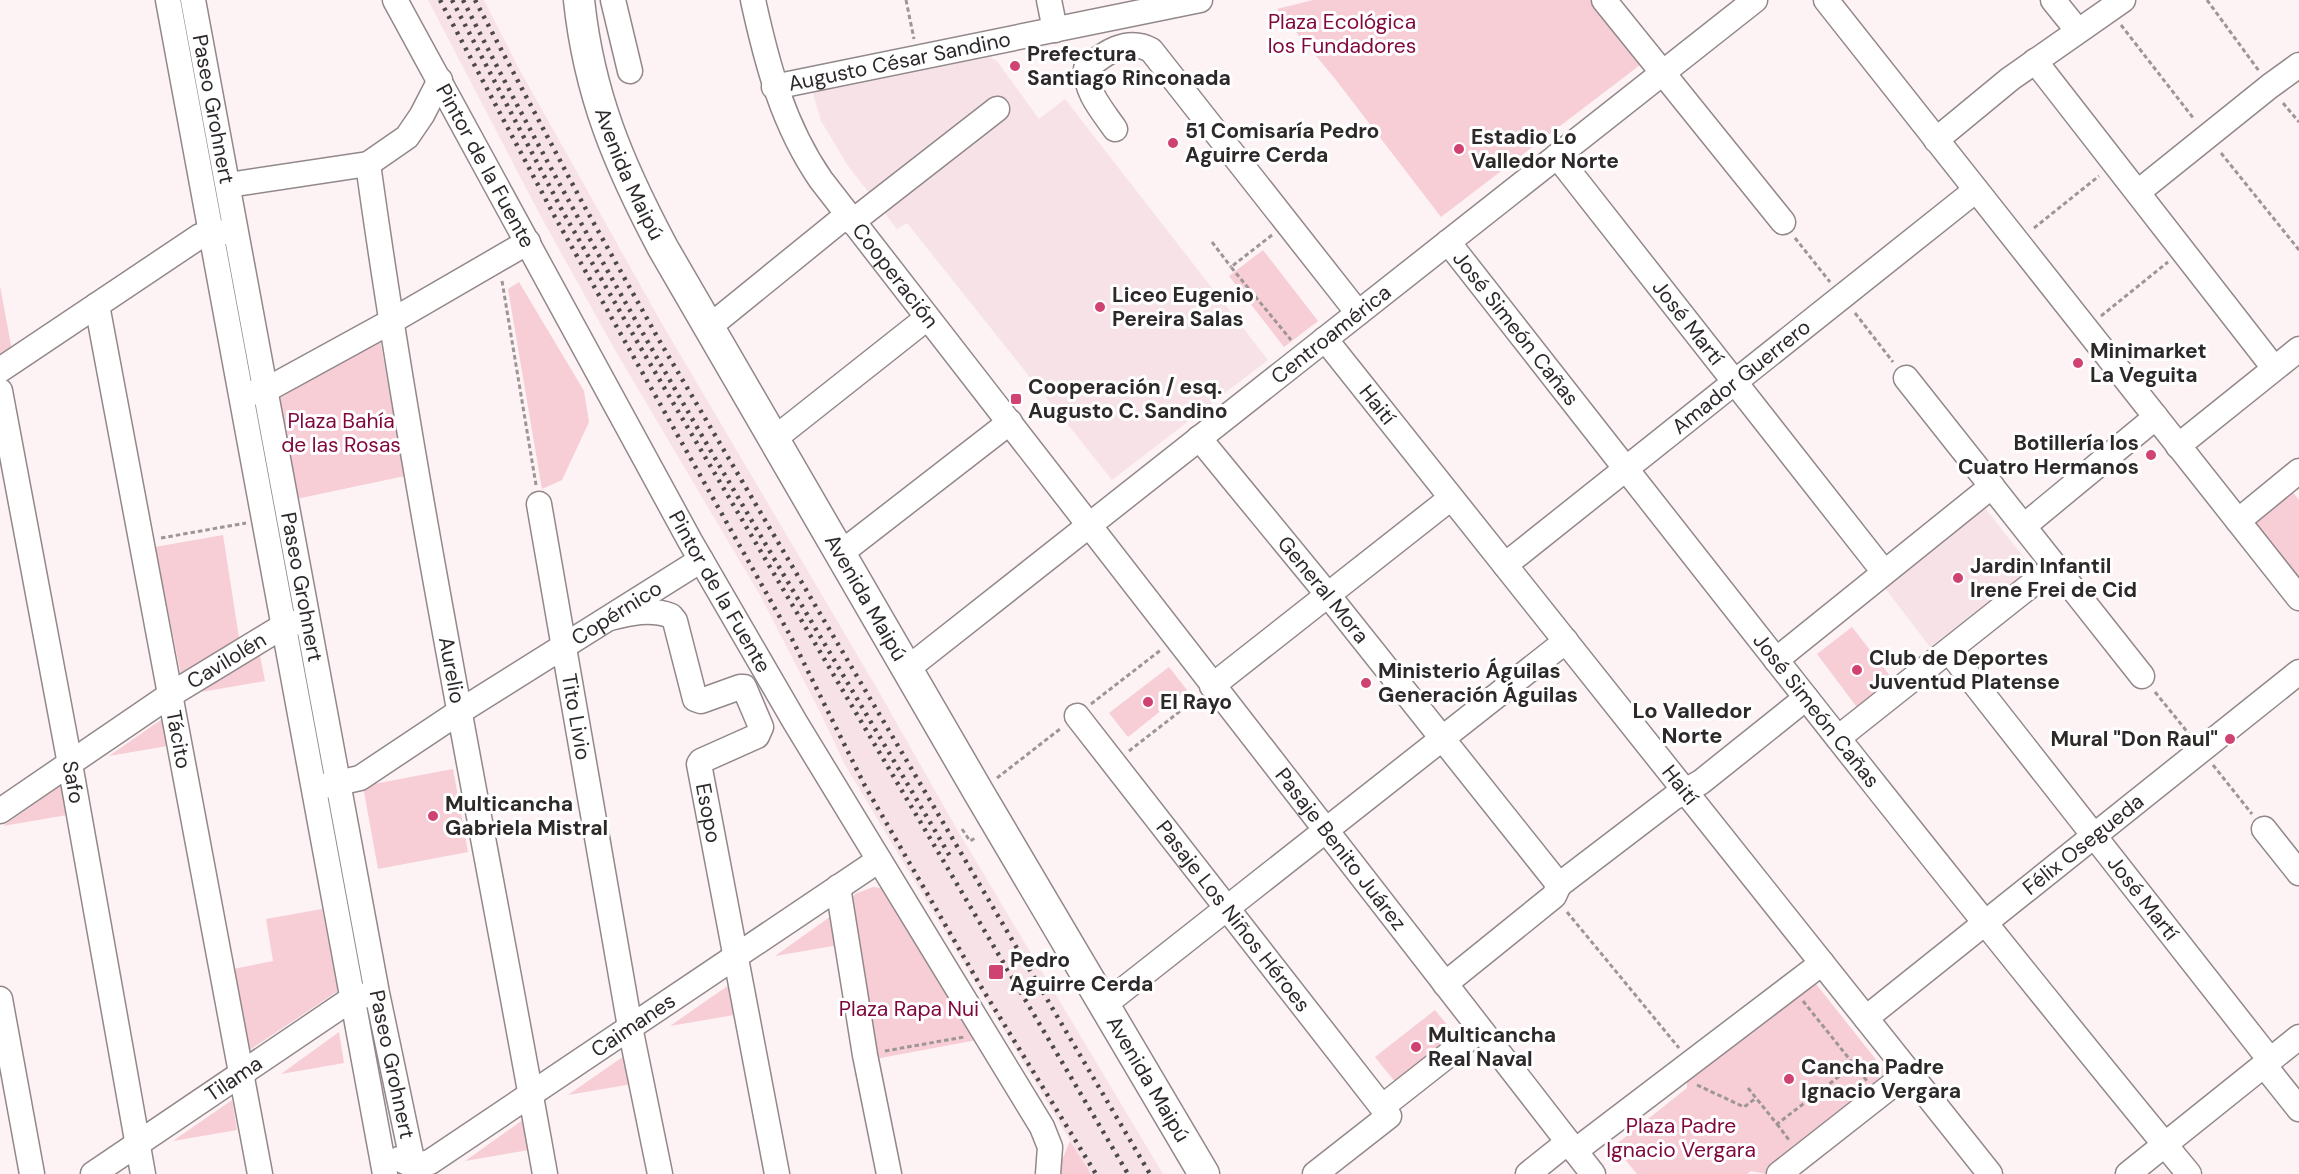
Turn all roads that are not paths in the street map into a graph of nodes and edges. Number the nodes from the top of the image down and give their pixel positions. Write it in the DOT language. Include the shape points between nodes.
graph roads {
  1 [pos="168,0"];
  2 [pos="194,0"];
  3 [pos="395,0"];
  4 [pos="579,0"];
  5 [pos="613,0"];
  6 [pos="753,0"];
  7 [pos="1049,0"];
  8 [pos="1200,0"];
  9 [pos="1604,0"];
  10 [pos="1755,0"];
  11 [pos="1826,0"];
  12 [pos="2053,0"];
  13 [pos="2123,0"];
  14 [pos="619,26"];
  15 [pos="1055,30"];
  16 [pos="2078,31"];
  17 [pos="583,34"];
  18 [pos="2035,61"];
  19 [pos="2299,65"];
  20 [pos="206,69"];
  21 [pos="630,71"];
  22 [pos="1663,72"];
  23 [pos="182,74"];
  24 [pos="440,80"];
  25 [pos="774,87"];
  26 [pos="997,109"];
  27 [pos="1115,129"];
  28 [pos="1936,140"];
  29 [pos="1557,156"];
  30 [pos="368,164"];
  31 [pos="228,185"];
  32 [pos="1976,190"];
  33 [pos="2138,192"];
  34 [pos="850,219"];
  35 [pos="1783,222"];
  36 [pos="236,230"];
  37 [pos="212,234"];
  38 [pos="528,242"];
  39 [pos="1448,242"];
  40 [pos="97,305"];
  41 [pos="1358,313"];
  42 [pos="927,318"];
  43 [pos="390,322"];
  44 [pos="709,327"];
  45 [pos="1325,339"];
  46 [pos="2299,349"];
  47 [pos="2274,368"];
  48 [pos="0,370"];
  49 [pos="1906,378"];
  50 [pos="1735,382"];
  51 [pos="266,390"];
  52 [pos="0,391"];
  53 [pos="241,396"];
  54 [pos="2156,417"];
  55 [pos="1010,422"];
  56 [pos="1199,438"];
  57 [pos="774,439"];
  58 [pos="2178,446"];
  59 [pos="1625,468"];
  60 [pos="2299,471"];
  61 [pos="1992,486"];
  62 [pos="1451,498"];
  63 [pos="539,504"];
  64 [pos="2238,521"];
  65 [pos="1090,524"];
  66 [pos="2024,526"];
  67 [pos="841,553"];
  68 [pos="701,560"];
  69 [pos="1504,565"];
  70 [pos="2055,566"];
  71 [pos="1884,572"];
  72 [pos="1328,595"];
  73 [pos="2299,598"];
  74 [pos="610,618"];
  75 [pos="308,620"];
  76 [pos="285,625"];
  77 [pos="1566,642"];
  78 [pos="562,647"];
  79 [pos="1949,651"];
  80 [pos="1776,660"];
  81 [pos="907,669"];
  82 [pos="2299,672"];
  83 [pos="2142,676"];
  84 [pos="1212,686"];
  85 [pos="170,695"];
  86 [pos="1806,698"];
  87 [pos="459,712"];
  88 [pos="1077,716"];
  89 [pos="1838,738"];
  90 [pos="1442,739"];
  91 [pos="70,764"];
  92 [pos="338,783"];
  93 [pos="314,788"];
  94 [pos="1685,791"];
  95 [pos="0,811"];
  96 [pos="2264,829"];
  97 [pos="1325,830"];
  98 [pos="2094,835"];
  99 [pos="879,860"];
  100 [pos="2299,873"];
  101 [pos="838,887"];
  102 [pos="1557,891"];
  103 [pos="1226,908"];
  104 [pos="1984,922"];
  105 [pos="735,956"];
  106 [pos="1822,963"];
  107 [pos="1445,984"];
  108 [pos="377,993"];
  109 [pos="353,998"];
  110 [pos="0,999"];
  111 [pos="1104,1005"];
  112 [pos="1866,1018"];
  113 [pos="630,1027"];
  114 [pos="1480,1030"];
  115 [pos="2299,1037"];
  116 [pos="2267,1062"];
  117 [pos="1909,1072"];
  118 [pos="242,1075"];
  119 [pos="531,1094"];
  120 [pos="2299,1109"];
  121 [pos="1385,1111"];
  122 [pos="137,1144"];
  123 [pos="2165,1145"];
  124 [pos="1572,1147"];
  125 [pos="381,1150"];
  126 [pos="415,1170"];
  127 [pos="32,1174"];
  128 [pos="93,1174"];
  129 [pos="143,1174"];
  130 [pos="260,1174"];
  131 [pos="385,1174"];
  132 [pos="545,1174"];
  133 [pos="660,1174"];
  134 [pos="777,1174"];
  135 [pos="889,1174"];
  136 [pos="1048,1174"];
  137 [pos="1204,1174"];
  138 [pos="1315,1174"];
  139 [pos="1528,1174"];
  140 [pos="1593,1174"];
  141 [pos="1780,1174"];
  142 [pos="1990,1174"];
  143 [pos="2128,1174"];
  144 [pos="2189,1174"];
  1 -- 23 [label="street, Paseo Grohnert"];
  2 -- 20 [label="street, Paseo Grohnert"];
  3 -- 24 [label="street, Pintor de la Fuente"];
  4 -- 17 [label="main road, Avenida Maipú"];
  5 -- 14 [label="street"];
  6 -- 25 [label="street, Cooperación"];
  7 -- 15 [label="street"];
  8 -- 15 [label="street, Augusto César Sandino"];
  9 -- 22 [label="street"];
  10 -- 22 [label="street, Centroamérica"];
  11 -- 28 [label="street"];
  12 -- 16 [label="street"];
  13 -- 16 [label="street"];
  14 -- 17 [label="street"];
  14 -- 21 [label="street"];
  15 -- 25 [label="street, Augusto César Sandino"];
  16 -- 18 [label="street"];
  17 -- 44 [label="main road, Avenida Maipú" via="600,107 624,172"];
  18 -- 28 [label="street"];
  18 -- 33 [label="street"];
  19 -- 33 [label="street"];
  20 -- 23 [label="street"];
  20 -- 31 [label="street, Paseo Grohnert"];
  22 -- 29 [label="street, Centroamérica"];
  22 -- 35 [label="street"];
  23 -- 37 [label="street, Paseo Grohnert"];
  24 -- 30 [label="street" via="407,137"];
  24 -- 38 [label="street, Pintor de la Fuente"];
  25 -- 34 [label="street, Cooperación" via="805,155"];
  26 -- 34 [label="street"];
  27 -- 41 [label="street" via="1090,93 1086,69 1112,49 1143,45 1151,50"];
  28 -- 32 [label="street"];
  29 -- 39 [label="street, Centroamérica"];
  29 -- 50 [label="street, José Martí"];
  30 -- 31 [label="street"];
  30 -- 43 [label="street, Aurelio"];
  31 -- 36 [label="street, Paseo Grohnert"];
  32 -- 50 [label="street, Amador Guerrero"];
  32 -- 54 [label="street"];
  33 -- 47 [label="street"];
  34 -- 42 [label="street, Cooperación"];
  34 -- 44 [label="street"];
  36 -- 37 [label="street"];
  36 -- 51 [label="street, Paseo Grohnert"];
  37 -- 40 [label="street" via="200,236"];
  37 -- 53 [label="street, Paseo Grohnert"];
  38 -- 43 [label="street"];
  38 -- 68 [label="street, Pintor de la Fuente"];
  39 -- 41 [label="street, Centroamérica"];
  39 -- 59 [label="street, José Simeón Cañas"];
  40 -- 48 [label="street"];
  40 -- 85 [label="street, Tácito"];
  41 -- 45 [label="street, Centroamérica"];
  42 -- 55 [label="street, Cooperación"];
  42 -- 57 [label="street"];
  43 -- 51 [label="street"];
  43 -- 87 [label="street, Aurelio"];
  44 -- 57 [label="main road, Avenida Maipú"];
  45 -- 56 [label="street, Centroamérica"];
  45 -- 62 [label="street, Haití"];
  46 -- 47 [label="street"];
  47 -- 58 [label="street"];
  49 -- 61 [label="street"];
  50 -- 59 [label="street, Amador Guerrero"];
  50 -- 71 [label="street, José Martí"];
  51 -- 53 [label="street"];
  51 -- 75 [label="street, Paseo Grohnert"];
  52 -- 91 [label="street, Safo"];
  53 -- 76 [label="street, Paseo Grohnert"];
  54 -- 58 [label="street"];
  54 -- 66 [label="street"];
  55 -- 65 [label="street, Cooperación"];
  55 -- 67 [label="street"];
  56 -- 65 [label="street, Centroamérica"];
  56 -- 72 [label="street, General Mora"];
  57 -- 67 [label="main road, Avenida Maipú"];
  58 -- 64 [label="street"];
  59 -- 69 [label="street, Amador Guerrero"];
  59 -- 80 [label="street, José Simeón Cañas"];
  60 -- 64 [label="street"];
  61 -- 66 [label="street"];
  61 -- 71 [label="street"];
  62 -- 69 [label="street, Haití"];
  62 -- 72 [label="street"];
  63 -- 78 [label="street, Tito Livio"];
  64 -- 73 [label="street"];
  65 -- 81 [label="street, Centroamérica"];
  65 -- 84 [label="street, Pasaje Benito Juárez"];
  66 -- 70 [label="street"];
  67 -- 81 [label="main road, Avenida Maipú"];
  68 -- 74 [label="street, Copérnico"];
  68 -- 99 [label="street, Pintor de la Fuente"];
  69 -- 77 [label="street, Haití"];
  70 -- 79 [label="street"];
  70 -- 83 [label="street"];
  71 -- 80 [label="street"];
  72 -- 84 [label="street"];
  72 -- 90 [label="street, General Mora"];
  74 -- 78 [label="street, Copérnico"];
  74 -- 105 [label="street, Esopo" via="633,613 671,616 695,699 701,701 744,687 760,727 757,736 699,764"];
  75 -- 76 [label="street, Cavilolén"];
  75 -- 92 [label="street, Paseo Grohnert"];
  76 -- 85 [label="street, Cavilolén"];
  76 -- 93 [label="street, Paseo Grohnert"];
  77 -- 90 [label="street"];
  77 -- 94 [label="street, Haití"];
  78 -- 87 [label="street, Copérnico"];
  78 -- 113 [label="street, Tito Livio"];
  79 -- 89 [label="street"];
  79 -- 98 [label="street, José Martí"];
  80 -- 86 [label="street, José Simeón Cañas"];
  81 -- 111 [label="main road, Avenida Maipú"];
  82 -- 98 [label="street, Félix Osegueda"];
  84 -- 97 [label="street, Pasaje Benito Juárez"];
  85 -- 91 [label="street, Cavilolén"];
  85 -- 118 [label="street, Tácito"];
  86 -- 89 [label="street, José Simeón Cañas"];
  86 -- 94 [label="street"];
  87 -- 92 [label="street, Copérnico" via="360,778"];
  87 -- 119 [label="street, Aurelio"];
  88 -- 103 [label="street, Pasaje Los Niños Héroes"];
  89 -- 104 [label="street, José Simeón Cañas"];
  90 -- 97 [label="street"];
  90 -- 102 [label="street, General Mora"];
  91 -- 95 [label="street, Cavilolén"];
  91 -- 122 [label="street, Safo"];
  92 -- 93 [label="street, Copérnico"];
  92 -- 108 [label="street, Paseo Grohnert"];
  93 -- 109 [label="street, Paseo Grohnert"];
  94 -- 102 [label="street"];
  94 -- 106 [label="street, Haití"];
  96 -- 100 [label="street"];
  97 -- 103 [label="street"];
  97 -- 107 [label="street, Pasaje Benito Juárez"];
  98 -- 104 [label="street, Félix Osegueda"];
  98 -- 116 [label="street, José Martí"];
  99 -- 101 [label="street, Caimanes"];
  99 -- 136 [label="street, Pintor de la Fuente" via="1047,1137 1051,1156"];
  101 -- 105 [label="street, Caimanes"];
  101 -- 135 [label="street"];
  102 -- 107 [label="street"];
  103 -- 111 [label="street"];
  103 -- 121 [label="street, Pasaje Los Niños Héroes"];
  104 -- 112 [label="street, Félix Osegueda"];
  104 -- 123 [label="street, José Simeón Cañas"];
  105 -- 113 [label="street, Caimanes"];
  105 -- 134 [label="street, Esopo"];
  106 -- 112 [label="street, Haití"];
  106 -- 124 [label="street"];
  107 -- 114 [label="street, Pasaje Benito Juárez"];
  108 -- 109 [label="street, Tilama"];
  108 -- 126 [label="street, Paseo Grohnert"];
  109 -- 118 [label="street, Tilama"];
  109 -- 125 [label="street, Paseo Grohnert"];
  110 -- 127 [label="street"];
  111 -- 137 [label="main road, Avenida Maipú"];
  112 -- 117 [label="street, Haití"];
  113 -- 119 [label="street, Caimanes"];
  113 -- 133 [label="street, Tito Livio"];
  114 -- 121 [label="street"];
  114 -- 124 [label="street, Pasaje Benito Juárez"];
  115 -- 116 [label="street"];
  116 -- 120 [label="street, José Martí"];
  116 -- 123 [label="street"];
  117 -- 141 [label="street"];
  117 -- 142 [label="street, Haití"];
  118 -- 122 [label="street, Tilama"];
  118 -- 130 [label="street, Tácito"];
  119 -- 126 [label="street, Caimanes"];
  119 -- 132 [label="street, Aurelio"];
  121 -- 138 [label="street"];
  122 -- 128 [label="street, Tilama"];
  122 -- 129 [label="street, Safo"];
  123 -- 143 [label="street"];
  123 -- 144 [label="street, José Simeón Cañas"];
  124 -- 139 [label="street"];
  124 -- 140 [label="street, Pasaje Benito Juárez"];
  125 -- 126 [label="street"];
  125 -- 131 [label="street, Paseo Grohnert"];
}
